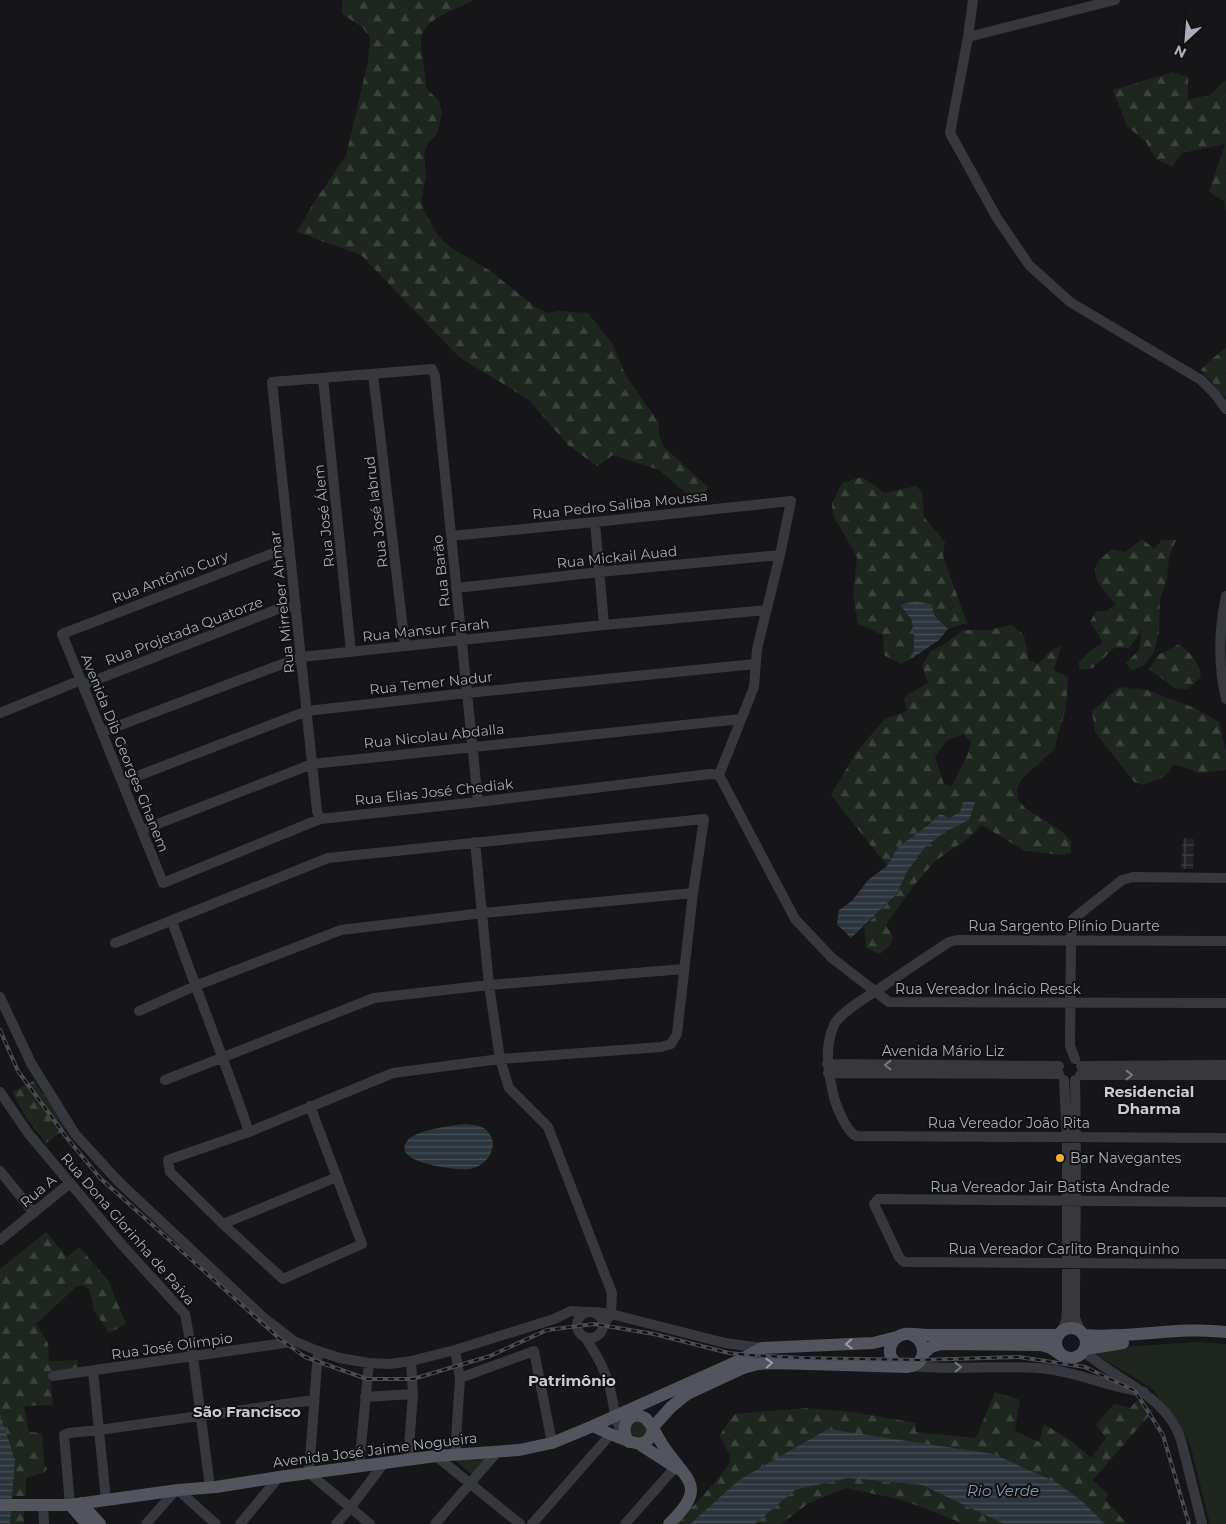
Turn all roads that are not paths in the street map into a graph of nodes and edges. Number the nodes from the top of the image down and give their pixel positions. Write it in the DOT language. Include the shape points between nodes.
graph roads {
  1 [pos="973,0"];
  2 [pos="1114,0"];
  3 [pos="968,37"];
  4 [pos="373,374"];
  5 [pos="323,378"];
  6 [pos="1226,409"];
  7 [pos="594,522"];
  8 [pos="451,536"];
  9 [pos="290,551"];
  10 [pos="780,555"];
  11 [pos="599,572"];
  12 [pos="456,588"];
  13 [pos="1226,599"];
  14 [pos="296,607"];
  15 [pos="767,610"];
  16 [pos="604,625"];
  17 [pos="62,634"];
  18 [pos="462,640"];
  19 [pos="406,646"];
  20 [pos="351,652"];
  21 [pos="301,657"];
  22 [pos="755,664"];
  23 [pos="82,682"];
  24 [pos="467,693"];
  25 [pos="1226,699"];
  26 [pos="307,710"];
  27 [pos="0,713"];
  28 [pos="741,719"];
  29 [pos="102,732"];
  30 [pos="472,746"];
  31 [pos="312,764"];
  32 [pos="719,775"];
  33 [pos="122,782"];
  34 [pos="478,802"];
  35 [pos="320,819"];
  36 [pos="142,830"];
  37 [pos="475,842"];
  38 [pos="1226,878"];
  39 [pos="163,883"];
  40 [pos="694,893"];
  41 [pos="483,913"];
  42 [pos="172,921"];
  43 [pos="1071,940"];
  44 [pos="1226,941"];
  45 [pos="115,943"];
  46 [pos="684,969"];
  47 [pos="195,986"];
  48 [pos="489,986"];
  49 [pos="875,992"];
  50 [pos="0,997"];
  51 [pos="1070,1003"];
  52 [pos="1226,1004"];
  53 [pos="139,1011"];
  54 [pos="223,1057"];
  55 [pos="500,1059"];
  56 [pos="1226,1065"];
  57 [pos="828,1069"];
  58 [pos="1070,1070"];
  59 [pos="1226,1075"];
  60 [pos="165,1080"];
  61 [pos="0,1092"];
  62 [pos="310,1106"];
  63 [pos="249,1132"];
  64 [pos="852,1134"];
  65 [pos="1072,1137"];
  66 [pos="1226,1138"];
  67 [pos="0,1171"];
  68 [pos="337,1177"];
  69 [pos="70,1183"];
  70 [pos="1070,1200"];
  71 [pos="1226,1202"];
  72 [pos="34,1213"];
  73 [pos="223,1224"];
  74 [pos="2,1234"];
  75 [pos="902,1260"];
  76 [pos="1071,1263"];
  77 [pos="1226,1264"];
  78 [pos="591,1312"];
  79 [pos="611,1314"];
  80 [pos="554,1319"];
  81 [pos="604,1326"];
  82 [pos="1082,1332"];
  83 [pos="1226,1332"];
  84 [pos="1059,1333"];
  85 [pos="582,1334"];
  86 [pos="910,1334"];
  87 [pos="897,1337"];
  88 [pos="1226,1338"];
  89 [pos="294,1340"];
  90 [pos="762,1348"];
  91 [pos="455,1350"];
  92 [pos="318,1352"];
  93 [pos="1082,1352"];
  94 [pos="923,1354"];
  95 [pos="1061,1355"];
  96 [pos="193,1357"];
  97 [pos="411,1360"];
  98 [pos="601,1362"];
  99 [pos="369,1363"];
  100 [pos="909,1366"];
  101 [pos="93,1371"];
  102 [pos="52,1376"];
  103 [pos="460,1378"];
  104 [pos="1144,1392"];
  105 [pos="412,1394"];
  106 [pos="366,1397"];
  107 [pos="314,1400"];
  108 [pos="626,1414"];
  109 [pos="201,1416"];
  110 [pos="1171,1420"];
  111 [pos="592,1426"];
  112 [pos="653,1429"];
  113 [pos="99,1430"];
  114 [pos="611,1434"];
  115 [pos="631,1441"];
  116 [pos="552,1443"];
  117 [pos="498,1451"];
  118 [pos="455,1455"];
  119 [pos="436,1456"];
  120 [pos="408,1460"];
  121 [pos="384,1463"];
  122 [pos="359,1466"];
  123 [pos="679,1467"];
  124 [pos="309,1473"];
  125 [pos="279,1477"];
  126 [pos="469,1483"];
  127 [pos="210,1487"];
  128 [pos="176,1490"];
  129 [pos="106,1500"];
  130 [pos="75,1504"];
  131 [pos="0,1505"];
  132 [pos="43,1506"];
  133 [pos="352,1507"];
  134 [pos="44,1524"];
  135 [pos="87,1524"];
  136 [pos="100,1524"];
  137 [pos="146,1524"];
  138 [pos="216,1524"];
  139 [pos="240,1524"];
  140 [pos="336,1524"];
  141 [pos="370,1524"];
  142 [pos="434,1524"];
  143 [pos="520,1524"];
  144 [pos="532,1524"];
  145 [pos="625,1524"];
  146 [pos="669,1524"];
  147 [pos="1196,1524"];
  148 [pos="1202,1524"];
  1 -- 3 [label="street"];
  2 -- 3 [label="street"];
  3 -- 6 [label="street" via="950,133 997,218 1029,265 1070,302 1201,380"];
  4 -- 5 [label="street"];
  4 -- 8 [label="street, Rua Barão" via="432,369"];
  4 -- 19 [label="street, Rua José Iabrud"];
  5 -- 9 [label="street, Rua Mirreber Ahmar" via="272,382"];
  5 -- 20 [label="street, Rua José Álem"];
  7 -- 8 [label="street, Rua Pedro Saliba Moussa"];
  7 -- 10 [label="street, Rua Pedro Saliba Moussa" via="791,501"];
  7 -- 11 [label="street"];
  8 -- 12 [label="street, Rua Barão"];
  9 -- 14 [label="street, Rua Mirreber Ahmar"];
  9 -- 17 [label="street, Rua Antônio Cury" via="271,554"];
  10 -- 11 [label="street, Rua Mickail Auad"];
  10 -- 15 [label="street"];
  11 -- 12 [label="street, Rua Mickail Auad"];
  11 -- 16 [label="street"];
  12 -- 18 [label="street, Rua Barão"];
  13 -- 25 [label="street" via="1220,632"];
  14 -- 21 [label="street, Rua Mirreber Ahmar"];
  14 -- 23 [label="street, Rua Projetada Quatorze" via="283,607"];
  15 -- 16 [label="street, Rua Mansur Farah"];
  15 -- 22 [label="street"];
  16 -- 18 [label="street, Rua Mansur Farah"];
  17 -- 23 [label="street, Avenida Dib Georges Ghanem"];
  18 -- 19 [label="street, Rua Mansur Farah"];
  18 -- 24 [label="street, Rua Barão"];
  19 -- 20 [label="street, Rua Mansur Farah"];
  20 -- 21 [label="street, Rua Mansur Farah"];
  21 -- 26 [label="street, Rua Mirreber Ahmar"];
  21 -- 29 [label="street, Rua Mansur Farah"];
  22 -- 24 [label="street, Rua Temer Nadur"];
  22 -- 28 [label="street" via="754,687"];
  23 -- 27 [label="street, Rua Projetada Quatorze"];
  23 -- 29 [label="street, Avenida Dib Georges Ghanem"];
  24 -- 26 [label="street, Rua Temer Nadur"];
  24 -- 30 [label="street, Rua Barão"];
  26 -- 31 [label="street, Rua Mirreber Ahmar"];
  26 -- 33 [label="street, Rua Temer Nadur"];
  28 -- 30 [label="street, Rua Nicolau Abdalla"];
  28 -- 32 [label="street"];
  29 -- 33 [label="street, Avenida Dib Georges Ghanem"];
  30 -- 31 [label="street, Rua Nicolau Abdalla"];
  30 -- 34 [label="street, Rua Barão"];
  31 -- 35 [label="street, Rua Mirreber Ahmar"];
  31 -- 36 [label="street, Rua Nicolau Abdalla"];
  32 -- 34 [label="street, Rua Elias José Chediak"];
  32 -- 49 [label="street, Rua Vereador Inácio Resck" via="795,919 832,958"];
  33 -- 36 [label="street, Avenida Dib Georges Ghanem"];
  34 -- 35 [label="street, Rua Elias José Chediak"];
  35 -- 39 [label="street, Rua Elias José Chediak"];
  36 -- 39 [label="street, Avenida Dib Georges Ghanem"];
  37 -- 40 [label="street" via="704,819"];
  37 -- 41 [label="street"];
  37 -- 42 [label="street" via="328,858"];
  38 -- 43 [label="street" via="1126,878 1073,919"];
  40 -- 41 [label="street"];
  40 -- 46 [label="street"];
  41 -- 47 [label="street" via="341,930"];
  41 -- 48 [label="street"];
  42 -- 45 [label="street"];
  42 -- 47 [label="street"];
  43 -- 44 [label="street, Rua Sargento Plínio Duarte"];
  43 -- 49 [label="street, Rua Sargento Plínio Duarte" via="949,942"];
  43 -- 51 [label="street"];
  46 -- 48 [label="street"];
  46 -- 55 [label="street" via="677,1034 671,1044"];
  47 -- 53 [label="street"];
  47 -- 54 [label="street"];
  48 -- 54 [label="street" via="374,998"];
  48 -- 55 [label="street"];
  49 -- 51 [label="street, Rua Vereador Inácio Resck" via="888,1002"];
  49 -- 57 [label="street, Rua Sargento Plínio Duarte" via="834,1023 827,1050"];
  50 -- 89 [label="street" via="31,1063 75,1134 126,1189 264,1318"];
  51 -- 52 [label="street, Rua Vereador Inácio Resck"];
  51 -- 58 [label="street"];
  54 -- 60 [label="street"];
  54 -- 63 [label="street"];
  55 -- 62 [label="street" via="393,1073"];
  55 -- 79 [label="street" via="510,1088 548,1127 612,1293"];
  56 -- 58 [label="street"];
  57 -- 58 [label="street, Avenida Mário Liz"];
  57 -- 64 [label="street, Rua Sargento Plínio Duarte" via="834,1099"];
  58 -- 59 [label="street, one-way"];
  58 -- 65 [label="street"];
  61 -- 69 [label="street, Rua Dona Glorinha de Paiva" via="28,1133"];
  62 -- 63 [label="street"];
  62 -- 68 [label="street"];
  63 -- 73 [label="street" via="168,1160 170,1172"];
  64 -- 65 [label="street, Rua Vereador João Rita"];
  65 -- 66 [label="street, Rua Vereador João Rita"];
  65 -- 70 [label="street"];
  67 -- 72 [label="street"];
  68 -- 73 [label="street"];
  68 -- 73 [label="street" via="362,1244 283,1279"];
  69 -- 72 [label="street, Rua A"];
  69 -- 96 [label="street, Rua Dona Glorinha de Paiva" via="122,1246 186,1314"];
  70 -- 71 [label="street, Rua Vereador Jair Batista Andrade"];
  70 -- 75 [label="street, Rua Vereador Jair Batista Andrade" via="878,1199 874,1204"];
  70 -- 76 [label="street"];
  72 -- 74 [label="street, Rua A"];
  75 -- 76 [label="street, Rua Vereador Carlito Branquinho"];
  76 -- 77 [label="street, Rua Vereador Carlito Branquinho"];
  76 -- 82 [label="street" via="1075,1318"];
  76 -- 84 [label="street" via="1066,1321"];
  78 -- 79 [label="street"];
  78 -- 80 [label="street" via="571,1312"];
  78 -- 81 [label="street" via="602,1317"];
  78 -- 85 [label="street" via="578,1319 577,1326"];
  79 -- 81 [label="street"];
  79 -- 90 [label="street" via="724,1344"];
  80 -- 85 [label="street" via="565,1322"];
  80 -- 91 [label="street"];
  81 -- 85 [label="street" via="596,1337"];
  81 -- 98 [label="street" via="600,1342"];
  82 -- 83 [label="main road" via="1118,1336 1187,1330"];
  82 -- 84 [label="main road" via="1070,1327"];
  82 -- 93 [label="main road" via="1087,1342"];
  84 -- 86 [label="main road, Avenida José Jaime Nogueira"];
  84 -- 95 [label="main road" via="1055,1342"];
  85 -- 98 [label="street"];
  86 -- 87 [label="main road, Avenida José Jaime Nogueira"];
  86 -- 94 [label="main road" via="920,1341"];
  87 -- 90 [label="main road, Avenida José Jaime Nogueira, one-way" via="873,1343"];
  87 -- 100 [label="main road" via="891,1348 893,1360"];
  88 -- 93 [label="main road" via="1192,1337 1112,1344"];
  89 -- 92 [label="street"];
  89 -- 96 [label="street, Rua José Olímpio"];
  90 -- 108 [label="main road, Avenida José Jaime Nogueira"];
  91 -- 97 [label="street"];
  91 -- 103 [label="street"];
  92 -- 99 [label="street"];
  92 -- 107 [label="street"];
  93 -- 95 [label="main road" via="1068,1358"];
  93 -- 104 [label="street"];
  94 -- 95 [label="main road" via="941,1344 1032,1344 1051,1348"];
  94 -- 100 [label="main road" via="915,1365"];
  96 -- 101 [label="street, Rua José Olímpio"];
  96 -- 109 [label="street, Rua Dona Glorinha de Paiva"];
  97 -- 99 [label="street"];
  97 -- 105 [label="street"];
  98 -- 108 [label="street" via="612,1394"];
  99 -- 106 [label="street"];
  100 -- 104 [label="street, one-way" via="1047,1369"];
  112 -- 100 [label="main road, one-way" via="671,1406 687,1394 758,1364"];
  101 -- 102 [label="street, Rua José Olímpio"];
  101 -- 113 [label="street"];
  103 -- 116 [label="street" via="534,1351"];
  103 -- 118 [label="street"];
  104 -- 110 [label="street"];
  105 -- 106 [label="street"];
  105 -- 120 [label="street"];
  106 -- 122 [label="street"];
  107 -- 109 [label="street"];
  107 -- 124 [label="street"];
  108 -- 111 [label="main road, Avenida José Jaime Nogueira"];
  108 -- 112 [label="main road" via="644,1417"];
  108 -- 115 [label="main road" via="630,1418 624,1430"];
  108 -- 115 [label="street" via="617,1426"];
  109 -- 113 [label="street"];
  109 -- 127 [label="street, Rua Dona Glorinha de Paiva"];
  110 -- 147 [label="street"];
  110 -- 148 [label="street" via="1178,1429"];
  111 -- 114 [label="main road"];
  111 -- 116 [label="main road, Avenida José Jaime Nogueira"];
  112 -- 115 [label="main road" via="648,1440"];
  112 -- 123 [label="main road"];
  113 -- 129 [label="street"];
  113 -- 130 [label="street" via="64,1436"];
  114 -- 115 [label="main road"];
  114 -- 144 [label="street"];
  115 -- 123 [label="main road"];
  116 -- 117 [label="main road, Avenida José Jaime Nogueira"];
  117 -- 118 [label="main road, Avenida José Jaime Nogueira"];
  117 -- 126 [label="street"];
  118 -- 119 [label="main road, Avenida José Jaime Nogueira"];
  119 -- 120 [label="main road, Avenida José Jaime Nogueira"];
  119 -- 126 [label="street"];
  120 -- 121 [label="main road, Avenida José Jaime Nogueira"];
  121 -- 122 [label="main road, Avenida José Jaime Nogueira"];
  121 -- 133 [label="street"];
  122 -- 124 [label="main road, Avenida José Jaime Nogueira"];
  123 -- 145 [label="street"];
  123 -- 146 [label="main road" via="690,1483 691,1491 684,1508"];
  124 -- 125 [label="main road, Avenida José Jaime Nogueira"];
  124 -- 133 [label="street"];
  125 -- 127 [label="main road, Avenida José Jaime Nogueira"];
  125 -- 139 [label="street"];
  126 -- 142 [label="street"];
  126 -- 143 [label="street"];
  127 -- 128 [label="main road, Avenida José Jaime Nogueira"];
  128 -- 129 [label="main road, Avenida José Jaime Nogueira"];
  128 -- 137 [label="street"];
  128 -- 138 [label="street"];
  129 -- 130 [label="main road, Avenida José Jaime Nogueira"];
  130 -- 132 [label="main road, Avenida José Jaime Nogueira"];
  130 -- 135 [label="main road"];
  130 -- 136 [label="main road"];
  131 -- 132 [label="main road, Avenida José Jaime Nogueira"];
  132 -- 134 [label="street"];
  133 -- 140 [label="street"];
  133 -- 141 [label="street"];
}
